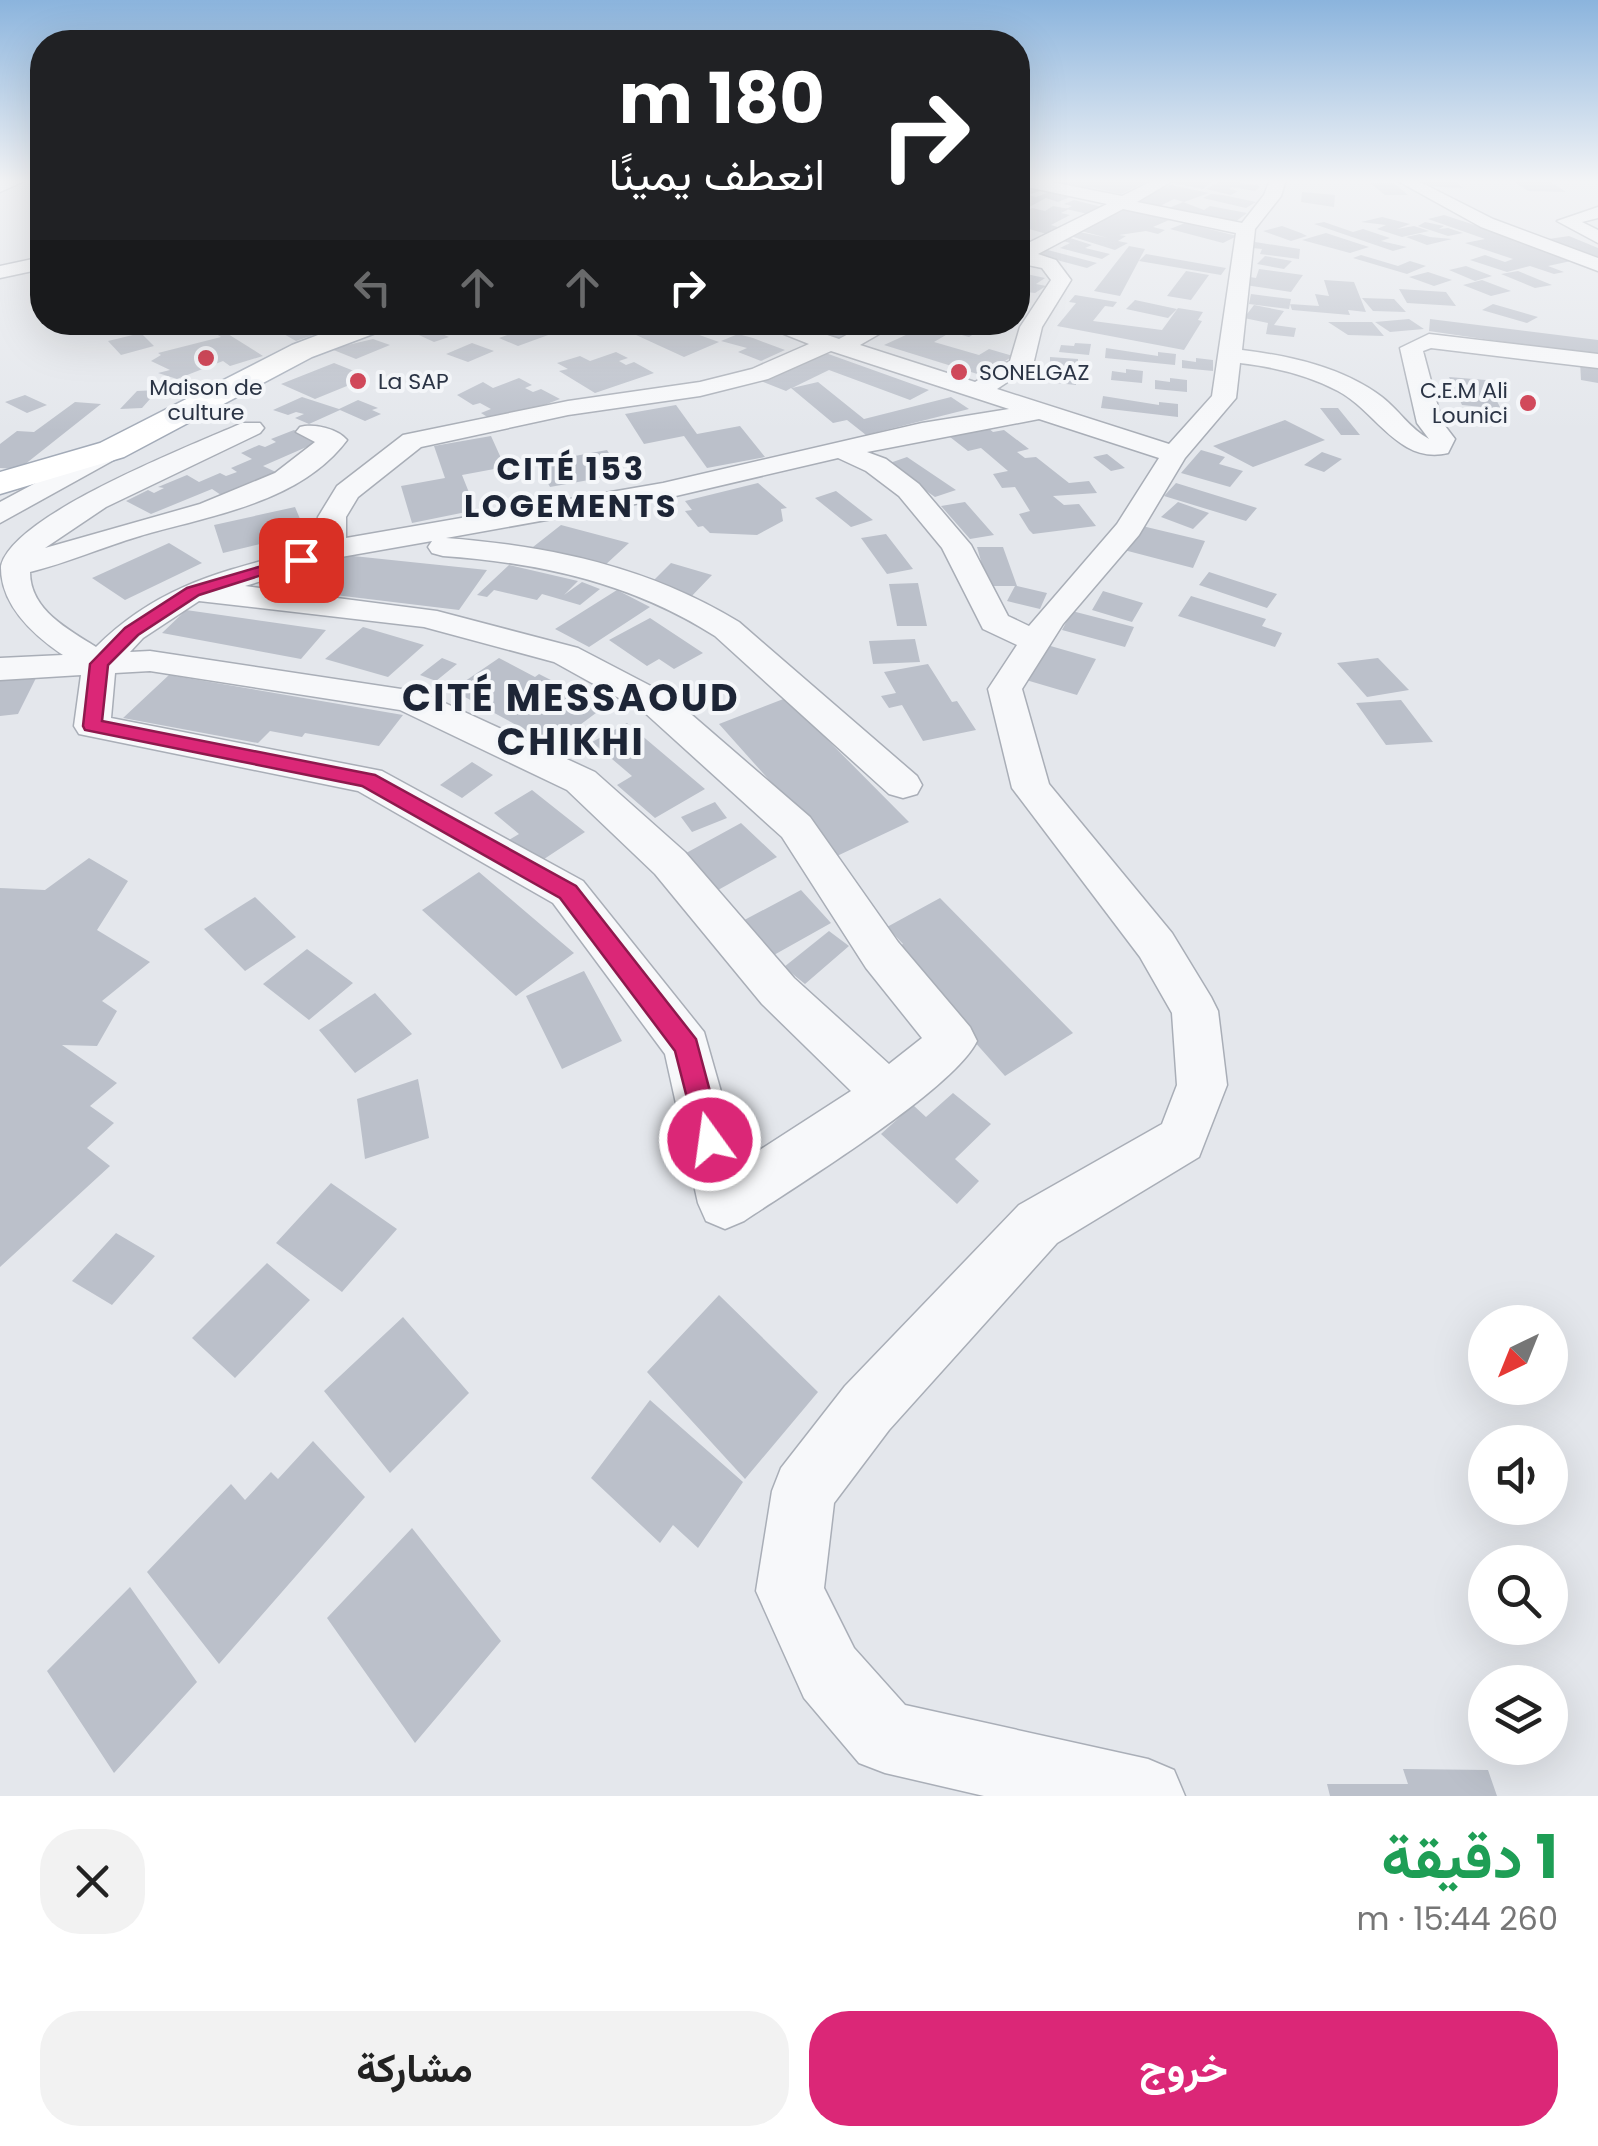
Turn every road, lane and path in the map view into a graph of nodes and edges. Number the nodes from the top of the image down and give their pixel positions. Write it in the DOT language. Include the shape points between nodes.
graph roads {
  1 [pos="1049,264"];
  2 [pos="1241,264"];
  3 [pos="30,266"];
  4 [pos="0,272"];
  5 [pos="1030,332"];
  6 [pos="344,335"];
  7 [pos="804,335"];
  8 [pos="858,335"];
  9 [pos="1029,335"];
  10 [pos="835,345"];
  11 [pos="1228,355"];
  12 [pos="1598,361"];
  13 [pos="976,391"];
  14 [pos="1039,411"];
  15 [pos="251,428"];
  16 [pos="309,432"];
  17 [pos="112,450"];
  18 [pos="841,450"];
  19 [pos="1174,454"];
  20 [pos="0,483"];
  21 [pos="0,514"];
  22 [pos="373,544"];
  23 [pos="337,549"];
  24 [pos="14,568"];
  25 [pos="193,592"];
  26 [pos="1036,641"];
  27 [pos="99,664"];
  28 [pos="0,668"];
  29 [pos="903,784"];
  30 [pos="888,1094"];
  31 [pos="1148,1796"];
  1 -- 5 [label="street" via="1061,280"];
  2 -- 11 [label="street"];
  3 -- 4 [label="street"];
  6 -- 17 [label="main road"];
  7 -- 10 [label="street"];
  8 -- 10 [label="street"];
  9 -- 13 [label="street" via="1021,365"];
  10 -- 13 [label="street"];
  10 -- 23 [label="street" via="700,390 568,408 412,441 347,492 332,517"];
  11 -- 12 [label="street" via="1281,362 1336,382 1376,404 1413,443 1429,448 1442,439 1430,424 1411,348 1429,341"];
  11 -- 19 [label="street" via="1224,398"];
  13 -- 14 [label="street"];
  14 -- 18 [label="street"];
  14 -- 19 [label="street"];
  15 -- 24 [label="street" via="97,502 25,550"];
  16 -- 24 [label="street" via="334,440 285,479 210,510"];
  17 -- 20 [label="main road"];
  17 -- 21 [label="street"];
  18 -- 22 [label="street" via="663,491"];
  18 -- 26 [label="street" via="876,465 908,490 956,545 995,622"];
  19 -- 26 [label="street" via="1129,529"];
  22 -- 23 [label="street"];
  22 -- 29 [label="street" via="530,555 700,610"];
  23 -- 25 [label="street"];
  24 -- 27 [label="street" via="24,605"];
  25 -- 27 [label="street" via="132,631"];
  25 -- 30 [label="street" via="426,618 566,654 657,704 796,827 882,955 953,1042"];
  26 -- 31 [label="street" via="1005,689 1031,788 1156,945 1195,1011 1202,1085 1181,1140 1038,1224 866,1408 804,1491 790,1591 829,1673 885,1737"];
  27 -- 28 [label="street"];
  27 -- 30 [label="street" via="150,661 408,700 581,781 670,863 778,992"];
  27 -- 30 [label="street" via="92,726 368,780 568,892 687,1047 725,1202"];
}
